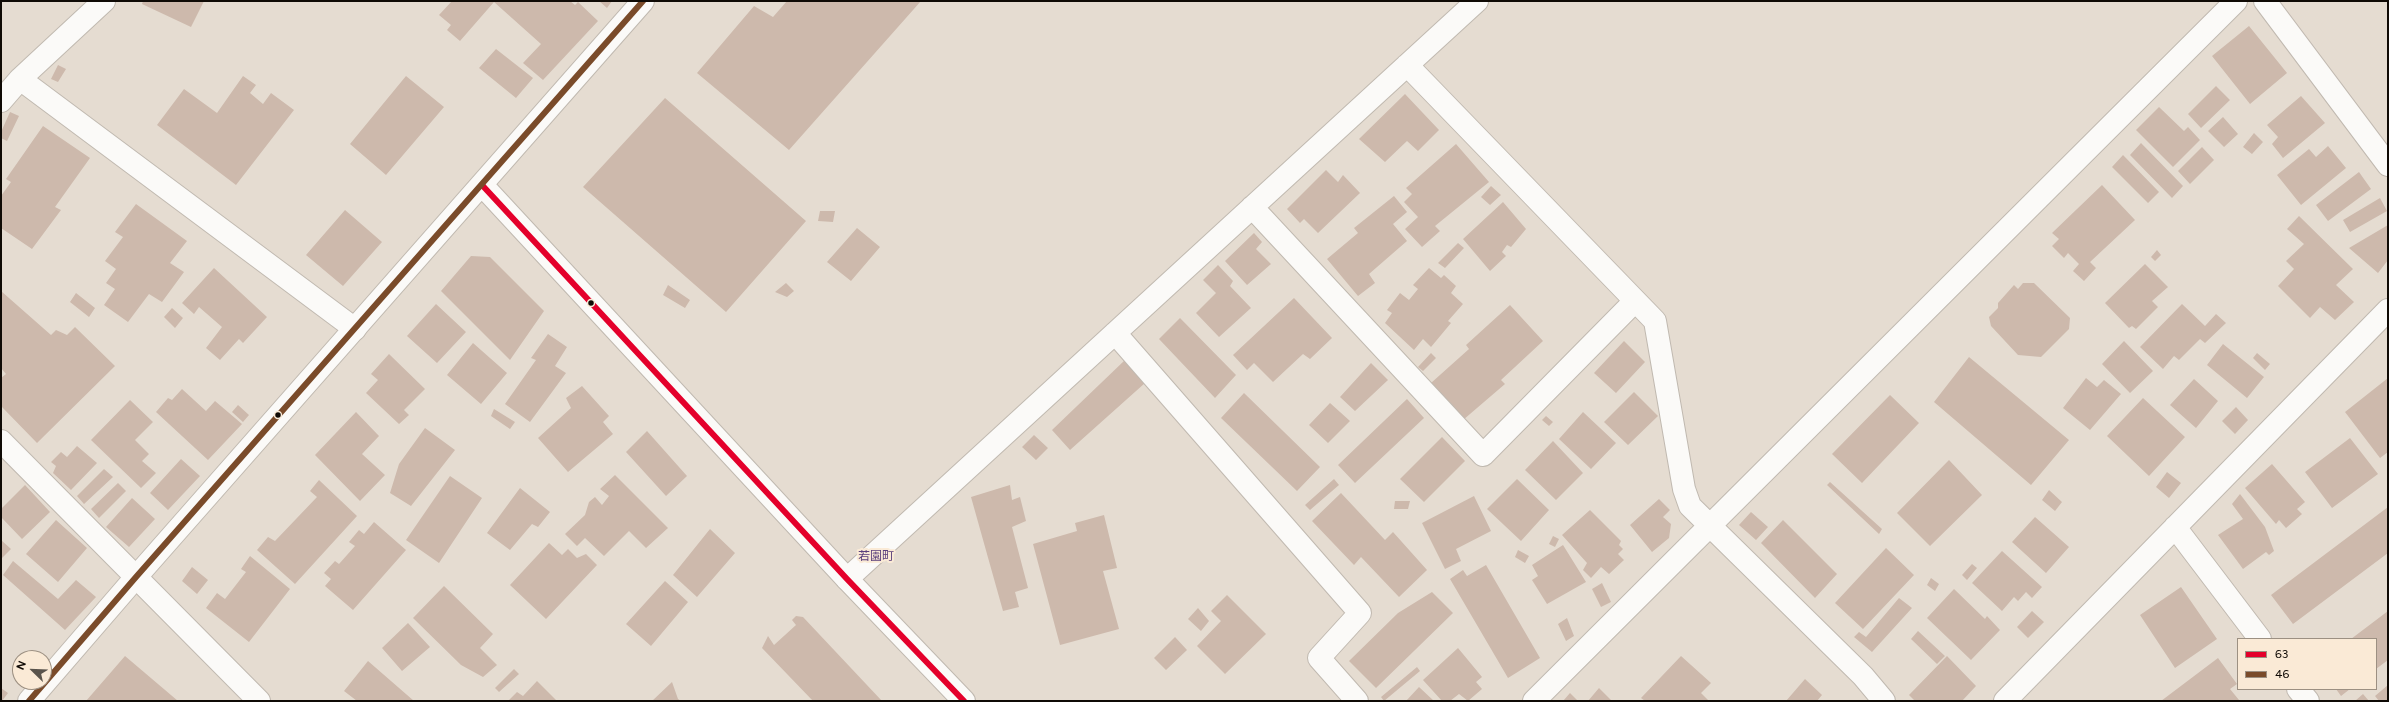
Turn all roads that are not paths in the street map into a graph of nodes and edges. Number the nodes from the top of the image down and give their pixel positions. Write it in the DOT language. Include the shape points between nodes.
graph roads {
  1 [pos="104,1"];
  2 [pos="643,1"];
  3 [pos="1477,1"];
  4 [pos="2236,1"];
  5 [pos="2265,1"];
  6 [pos="1406,65"];
  7 [pos="20,79"];
  8 [pos="1,101"];
  9 [pos="2388,165"];
  10 [pos="482,185"];
  11 [pos="1252,207"];
  12 [pos="1635,301"];
  13 [pos="2388,310"];
  14 [pos="355,329"];
  15 [pos="1114,333"];
  16 [pos="1,441"];
  17 [pos="1709,525"];
  18 [pos="2175,527"];
  19 [pos="136,577"];
  20 [pos="847,579"];
  21 [pos="2259,638"];
  22 [pos="2299,690"];
  23 [pos="29,701"];
  24 [pos="259,701"];
  25 [pos="964,701"];
  26 [pos="1357,701"];
  27 [pos="1534,701"];
  28 [pos="1884,701"];
  29 [pos="2005,701"];
  30 [pos="2308,701"];
  1 -- 7 [label="street"];
  2 -- 10 [label="street"];
  3 -- 6 [label="street"];
  4 -- 17 [label="street"];
  5 -- 9 [label="street"];
  6 -- 11 [label="street"];
  6 -- 12 [label="street"];
  7 -- 8 [label="street"];
  7 -- 14 [label="street"];
  10 -- 14 [label="street"];
  10 -- 20 [label="street"];
  11 -- 12 [label="street" via="1483,455"];
  11 -- 15 [label="street"];
  12 -- 17 [label="street" via="1655,321 1684,489 1690,506"];
  13 -- 18 [label="street"];
  14 -- 19 [label="street"];
  15 -- 20 [label="street"];
  15 -- 26 [label="street" via="1360,613 1319,658"];
  16 -- 19 [label="street"];
  17 -- 27 [label="street"];
  17 -- 28 [label="street" via="1863,676"];
  18 -- 21 [label="street"];
  18 -- 29 [label="street"];
  19 -- 23 [label="street"];
  19 -- 24 [label="street"];
  20 -- 25 [label="street"];
  22 -- 30 [label="street"];
}
